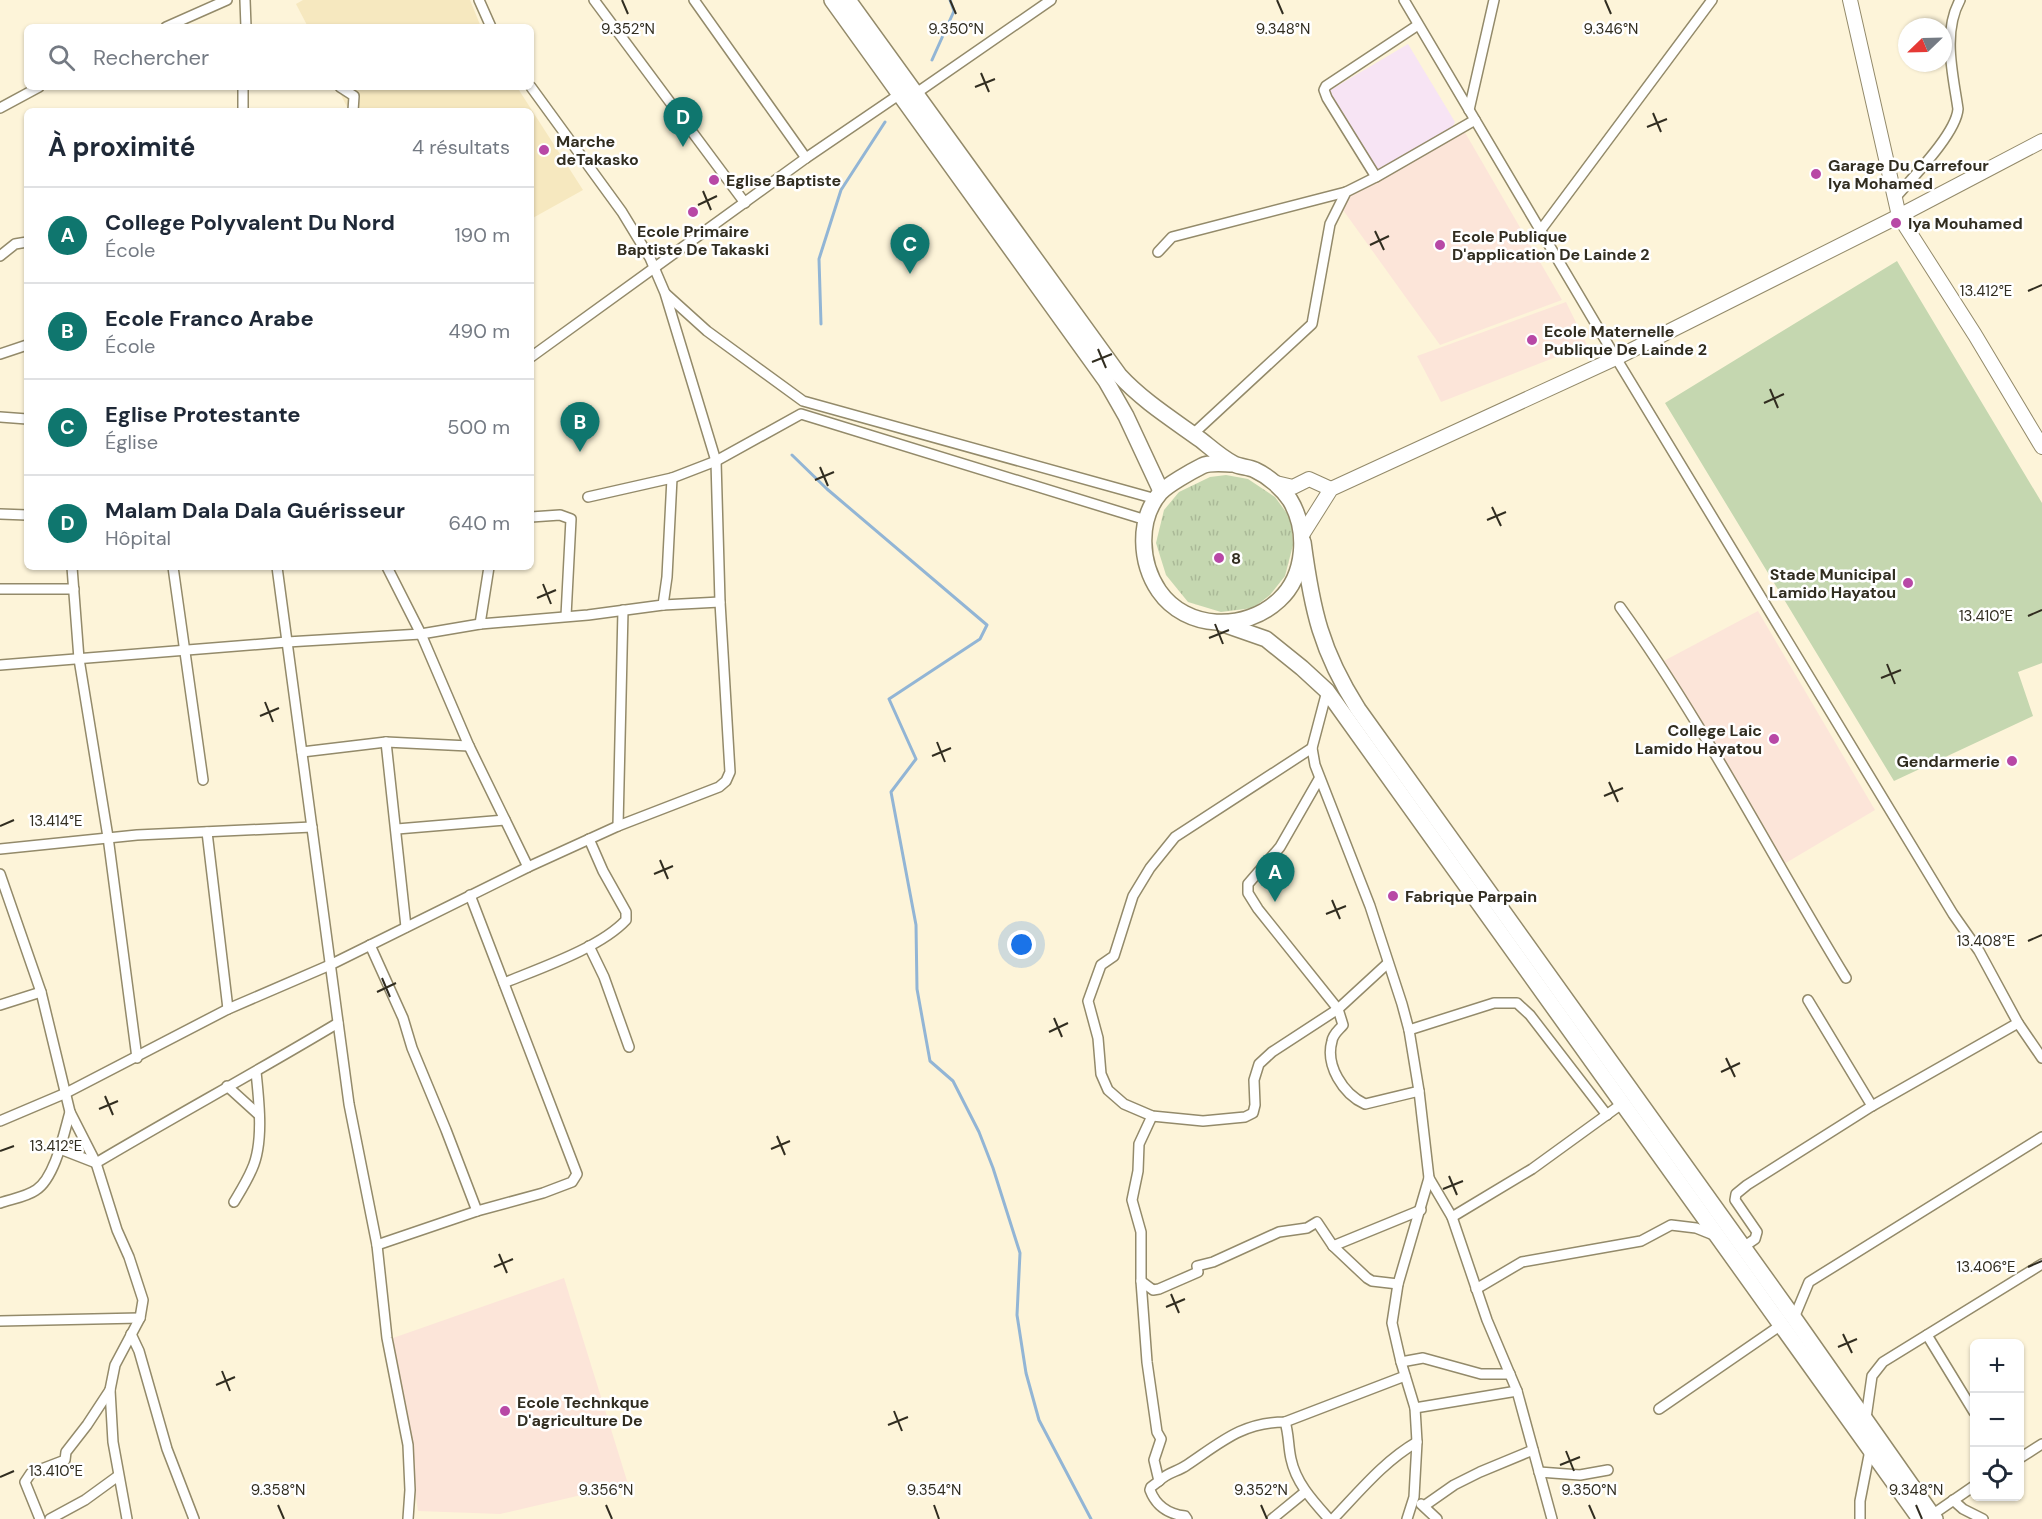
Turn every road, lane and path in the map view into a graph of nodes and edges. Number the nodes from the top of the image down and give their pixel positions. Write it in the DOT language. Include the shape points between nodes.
graph roads {
  1 [pos="227,0"];
  2 [pos="246,0"];
  3 [pos="479,0"];
  4 [pos="594,0"];
  5 [pos="694,0"];
  6 [pos="832,0"];
  7 [pos="848,0"];
  8 [pos="1051,0"];
  9 [pos="1404,0"];
  10 [pos="1494,0"];
  11 [pos="1712,0"];
  12 [pos="1850,0"];
  13 [pos="1960,0"];
  14 [pos="173,24"];
  15 [pos="246,24"];
  16 [pos="490,24"];
  17 [pos="1419,25"];
  18 [pos="33,90"];
  19 [pos="243,90"];
  20 [pos="345,90"];
  21 [pos="533,90"];
  22 [pos="907,94"];
  23 [pos="0,108"];
  24 [pos="243,108"];
  25 [pos="353,108"];
  26 [pos="1469,110"];
  27 [pos="1474,120"];
  28 [pos="2042,141"];
  29 [pos="807,158"];
  30 [pos="1376,177"];
  31 [pos="1346,192"];
  32 [pos="1895,198"];
  33 [pos="745,203"];
  34 [pos="1899,216"];
  35 [pos="1540,231"];
  36 [pos="24,242"];
  37 [pos="1158,252"];
  38 [pos="0,256"];
  39 [pos="655,268"];
  40 [pos="665,293"];
  41 [pos="24,346"];
  42 [pos="0,354"];
  43 [pos="534,355"];
  44 [pos="1616,358"];
  45 [pos="0,417"];
  46 [pos="24,419"];
  47 [pos="1192,434"];
  48 [pos="2042,447"];
  49 [pos="716,461"];
  50 [pos="1233,464"];
  51 [pos="672,478"];
  52 [pos="1276,483"];
  53 [pos="1331,489"];
  54 [pos="1159,495"];
  55 [pos="588,497"];
  56 [pos="0,514"];
  57 [pos="24,515"];
  58 [pos="534,517"];
  59 [pos="1146,520"];
  60 [pos="1303,539"];
  61 [pos="72,570"];
  62 [pos="173,570"];
  63 [pos="277,570"];
  64 [pos="389,570"];
  65 [pos="489,570"];
  66 [pos="0,588"];
  67 [pos="74,590"];
  68 [pos="720,602"];
  69 [pos="663,605"];
  70 [pos="1620,608"];
  71 [pos="623,610"];
  72 [pos="566,616"];
  73 [pos="480,624"];
  74 [pos="1223,624"];
  75 [pos="421,634"];
  76 [pos="287,642"];
  77 [pos="185,650"];
  78 [pos="79,658"];
  79 [pos="0,665"];
  80 [pos="1327,691"];
  81 [pos="386,742"];
  82 [pos="469,746"];
  83 [pos="1312,748"];
  84 [pos="302,752"];
  85 [pos="1319,779"];
  86 [pos="203,780"];
  87 [pos="505,820"];
  88 [pos="618,826"];
  89 [pos="312,827"];
  90 [pos="396,829"];
  91 [pos="207,832"];
  92 [pos="108,837"];
  93 [pos="589,839"];
  94 [pos="0,849"];
  95 [pos="528,867"];
  96 [pos="0,874"];
  97 [pos="470,895"];
  98 [pos="5,906"];
  99 [pos="406,927"];
  100 [pos="370,945"];
  101 [pos="589,946"];
  102 [pos="1388,963"];
  103 [pos="330,965"];
  104 [pos="1846,978"];
  105 [pos="504,983"];
  106 [pos="41,992"];
  107 [pos="1808,1000"];
  108 [pos="0,1005"];
  109 [pos="228,1009"];
  110 [pos="1338,1009"];
  111 [pos="339,1023"];
  112 [pos="2018,1023"];
  113 [pos="1409,1030"];
  114 [pos="629,1047"];
  115 [pos="137,1058"];
  116 [pos="2042,1058"];
  117 [pos="256,1072"];
  118 [pos="227,1086"];
  119 [pos="1419,1091"];
  120 [pos="66,1093"];
  121 [pos="1623,1103"];
  122 [pos="1872,1106"];
  123 [pos="70,1112"];
  124 [pos="259,1115"];
  125 [pos="1607,1115"];
  126 [pos="1152,1116"];
  127 [pos="0,1120"];
  128 [pos="2042,1137"];
  129 [pos="60,1149"];
  130 [pos="96,1163"];
  131 [pos="1429,1178"];
  132 [pos="234,1202"];
  133 [pos="0,1203"];
  134 [pos="1421,1210"];
  135 [pos="477,1211"];
  136 [pos="1452,1217"];
  137 [pos="1718,1236"];
  138 [pos="377,1245"];
  139 [pos="1333,1246"];
  140 [pos="1742,1248"];
  141 [pos="2041,1265"];
  142 [pos="1141,1281"];
  143 [pos="1398,1284"];
  144 [pos="1476,1289"];
  145 [pos="140,1318"];
  146 [pos="0,1321"];
  147 [pos="1787,1321"];
  148 [pos="131,1334"];
  149 [pos="1927,1335"];
  150 [pos="1401,1362"];
  151 [pos="1510,1374"];
  152 [pos="1405,1376"];
  153 [pos="110,1390"];
  154 [pos="1517,1391"];
  155 [pos="1970,1405"];
  156 [pos="1415,1408"];
  157 [pos="1659,1409"];
  158 [pos="1865,1421"];
  159 [pos="1285,1422"];
  160 [pos="1417,1442"];
  161 [pos="2042,1444"];
  162 [pos="1533,1450"];
  163 [pos="1870,1450"];
  164 [pos="2024,1455"];
  165 [pos="1608,1470"];
  166 [pos="1539,1472"];
  167 [pos="118,1476"];
  168 [pos="1159,1481"];
  169 [pos="1970,1489"];
  170 [pos="1305,1492"];
  171 [pos="1414,1497"];
  172 [pos="1953,1500"];
  173 [pos="1424,1506"];
  174 [pos="1929,1518"];
  175 [pos="40,1519"];
  176 [pos="50,1519"];
  177 [pos="127,1519"];
  178 [pos="194,1519"];
  179 [pos="408,1519"];
  180 [pos="1187,1519"];
  181 [pos="1272,1519"];
  182 [pos="1331,1519"];
  183 [pos="1407,1519"];
  184 [pos="1437,1519"];
  185 [pos="1552,1519"];
  186 [pos="1860,1519"];
  187 [pos="1983,1519"];
  1 -- 14 [label="street"];
  2 -- 15 [label="street"];
  3 -- 16 [label="street"];
  4 -- 33 [label="street"];
  5 -- 29 [label="street"];
  6 -- 22 [label="main road"];
  7 -- 22 [label="main road"];
  8 -- 22 [label="street"];
  9 -- 17 [label="street"];
  10 -- 26 [label="street"];
  11 -- 35 [label="street"];
  12 -- 32 [label="street"];
  13 -- 32 [label="street" via="1951,24 1950,48 1957,119"];
  17 -- 26 [label="street"];
  17 -- 30 [label="street" via="1324,90"];
  18 -- 23 [label="street"];
  19 -- 24 [label="street"];
  20 -- 25 [label="street" via="354,96"];
  21 -- 39 [label="street" via="622,212"];
  22 -- 29 [label="street"];
  22 -- 47 [label="main road" via="1119,375 1147,402"];
  22 -- 54 [label="main road" via="1106,381 1126,416"];
  26 -- 27 [label="street"];
  27 -- 30 [label="street"];
  27 -- 35 [label="street"];
  28 -- 34 [label="street"];
  29 -- 33 [label="street"];
  30 -- 31 [label="street"];
  31 -- 37 [label="street" via="1172,237"];
  31 -- 47 [label="street" via="1330,224 1312,324"];
  32 -- 34 [label="street"];
  33 -- 39 [label="street"];
  34 -- 44 [label="street"];
  34 -- 48 [label="street"];
  35 -- 44 [label="street"];
  36 -- 38 [label="street" via="15,244"];
  39 -- 40 [label="street"];
  39 -- 43 [label="street"];
  40 -- 49 [label="street"];
  40 -- 54 [label="street" via="706,331 803,401"];
  41 -- 42 [label="street"];
  44 -- 53 [label="street"];
  44 -- 112 [label="street" via="1979,951"];
  45 -- 46 [label="street"];
  47 -- 50 [label="main road"];
  49 -- 51 [label="street"];
  49 -- 59 [label="street" via="801,414"];
  49 -- 68 [label="street"];
  50 -- 52 [label="main road"];
  50 -- 54 [label="main road" via="1204,465"];
  51 -- 55 [label="street"];
  51 -- 69 [label="street"];
  52 -- 53 [label="street" via="1293,487 1309,479"];
  52 -- 60 [label="main road" via="1298,516"];
  53 -- 60 [label="street"];
  54 -- 59 [label="main road"];
  56 -- 57 [label="street"];
  58 -- 72 [label="street" via="560,515 570,519"];
  59 -- 74 [label="main road" via="1143,550 1152,579 1164,597 1201,621"];
  60 -- 74 [label="main road" via="1297,573 1280,600 1254,617"];
  60 -- 140 [label="main road" via="1315,618 1340,681"];
  61 -- 67 [label="street"];
  62 -- 77 [label="street"];
  63 -- 76 [label="street"];
  64 -- 75 [label="street"];
  65 -- 73 [label="street"];
  66 -- 67 [label="street"];
  67 -- 78 [label="street"];
  68 -- 69 [label="street"];
  68 -- 88 [label="street" via="730,771 726,781"];
  69 -- 71 [label="street"];
  70 -- 104 [label="street" via="1700,728"];
  71 -- 72 [label="street"];
  71 -- 88 [label="street"];
  72 -- 73 [label="street"];
  73 -- 75 [label="street"];
  74 -- 80 [label="main road" via="1266,639"];
  75 -- 76 [label="street"];
  75 -- 82 [label="street"];
  76 -- 77 [label="street"];
  76 -- 84 [label="street"];
  77 -- 78 [label="street"];
  77 -- 86 [label="street"];
  78 -- 79 [label="street"];
  78 -- 92 [label="street"];
  80 -- 83 [label="street"];
  80 -- 121 [label="main road"];
  81 -- 82 [label="street"];
  81 -- 84 [label="street"];
  81 -- 90 [label="street"];
  82 -- 87 [label="street"];
  83 -- 85 [label="street"];
  83 -- 126 [label="street" via="1175,837 1133,896 1114,956 1101,965 1088,1001 1098,1038 1101,1074 1114,1098"];
  84 -- 89 [label="street"];
  85 -- 102 [label="street" via="1370,906"];
  85 -- 110 [label="street" via="1280,847 1248,884 1248,893"];
  87 -- 90 [label="street"];
  87 -- 95 [label="street"];
  88 -- 93 [label="street"];
  89 -- 91 [label="street"];
  89 -- 103 [label="street"];
  90 -- 99 [label="street"];
  91 -- 92 [label="street"];
  91 -- 109 [label="street"];
  92 -- 94 [label="street"];
  92 -- 115 [label="street"];
  93 -- 95 [label="street"];
  93 -- 101 [label="street" via="626,912 626,920 617,930"];
  95 -- 97 [label="street"];
  96 -- 98 [label="street"];
  97 -- 99 [label="street"];
  97 -- 105 [label="street"];
  98 -- 106 [label="street"];
  99 -- 100 [label="street"];
  100 -- 103 [label="street"];
  100 -- 135 [label="street" via="403,1018"];
  101 -- 105 [label="street"];
  101 -- 114 [label="street"];
  102 -- 110 [label="street"];
  102 -- 113 [label="street"];
  103 -- 109 [label="street"];
  103 -- 111 [label="street"];
  105 -- 135 [label="street" via="577,1174 572,1182 543,1193"];
  106 -- 108 [label="street"];
  106 -- 120 [label="street"];
  107 -- 122 [label="street"];
  109 -- 115 [label="street"];
  110 -- 119 [label="street" via="1343,1025 1331,1042 1334,1070 1352,1097 1365,1104"];
  110 -- 126 [label="street" via="1259,1064 1254,1080 1253,1113 1203,1122"];
  111 -- 117 [label="street"];
  111 -- 138 [label="street" via="349,1104"];
  112 -- 116 [label="street"];
  112 -- 122 [label="street"];
  113 -- 119 [label="street"];
  113 -- 125 [label="street" via="1494,1003 1517,1003"];
  115 -- 120 [label="street"];
  117 -- 118 [label="street"];
  117 -- 124 [label="street"];
  118 -- 124 [label="street"];
  118 -- 130 [label="street"];
  119 -- 131 [label="street"];
  120 -- 123 [label="street"];
  120 -- 127 [label="street"];
  121 -- 125 [label="street"];
  121 -- 137 [label="main road"];
  122 -- 140 [label="street" via="1736,1194 1735,1200 1757,1232 1755,1239"];
  123 -- 129 [label="street"];
  123 -- 130 [label="street"];
  124 -- 132 [label="street" via="252,1170"];
  125 -- 136 [label="street" via="1532,1169"];
  126 -- 142 [label="street" via="1139,1144 1132,1200 1141,1232"];
  128 -- 147 [label="street" via="1809,1282"];
  129 -- 130 [label="street"];
  129 -- 133 [label="street" via="46,1180 36,1190"];
  130 -- 145 [label="street" via="140,1287"];
  131 -- 134 [label="street"];
  131 -- 136 [label="street"];
  134 -- 139 [label="street"];
  134 -- 143 [label="street"];
  135 -- 138 [label="street"];
  136 -- 144 [label="street"];
  137 -- 144 [label="street" via="1671,1225 1641,1241 1522,1262"];
  137 -- 147 [label="main road"];
  138 -- 179 [label="street" via="387,1338 408,1445"];
  139 -- 142 [label="street" via="1317,1222 1307,1228 1280,1232 1197,1266 1198,1272 1159,1289 1153,1290"];
  139 -- 143 [label="street" via="1372,1281"];
  140 -- 147 [label="main road"];
  141 -- 149 [label="street"];
  142 -- 168 [label="street" via="1147,1362 1161,1439 1154,1460"];
  143 -- 150 [label="street" via="1392,1323"];
  144 -- 151 [label="street"];
  145 -- 146 [label="street"];
  145 -- 148 [label="street"];
  147 -- 157 [label="street"];
  147 -- 158 [label="main road"];
  147 -- 163 [label="main road"];
  148 -- 153 [label="street" via="115,1365"];
  148 -- 178 [label="street"];
  149 -- 155 [label="street"];
  149 -- 158 [label="street" via="1883,1362 1872,1376"];
  150 -- 151 [label="street" via="1423,1358 1481,1374"];
  150 -- 152 [label="street"];
  151 -- 154 [label="street"];
  152 -- 156 [label="street"];
  152 -- 159 [label="street"];
  153 -- 167 [label="street"];
  153 -- 175 [label="street" via="66,1452 65,1460 31,1473 24,1482"];
  154 -- 156 [label="street"];
  154 -- 162 [label="street"];
  156 -- 160 [label="street"];
  158 -- 174 [label="main road"];
  159 -- 168 [label="street" via="1256,1425 1231,1434"];
  159 -- 170 [label="street" via="1291,1462"];
  160 -- 171 [label="street"];
  160 -- 182 [label="street" via="1394,1457"];
  161 -- 164 [label="street"];
  162 -- 166 [label="street"];
  162 -- 173 [label="street" via="1454,1485"];
  163 -- 174 [label="main road"];
  163 -- 186 [label="street"];
  165 -- 166 [label="street" via="1580,1475"];
  166 -- 185 [label="street"];
  167 -- 176 [label="street"];
  167 -- 177 [label="street"];
  168 -- 180 [label="street" via="1150,1490 1155,1499 1171,1514"];
  169 -- 172 [label="street"];
  170 -- 181 [label="street"];
  170 -- 182 [label="street"];
  171 -- 173 [label="street"];
  171 -- 183 [label="street"];
  172 -- 174 [label="street"];
  172 -- 187 [label="street"];
  173 -- 184 [label="street"];
}
